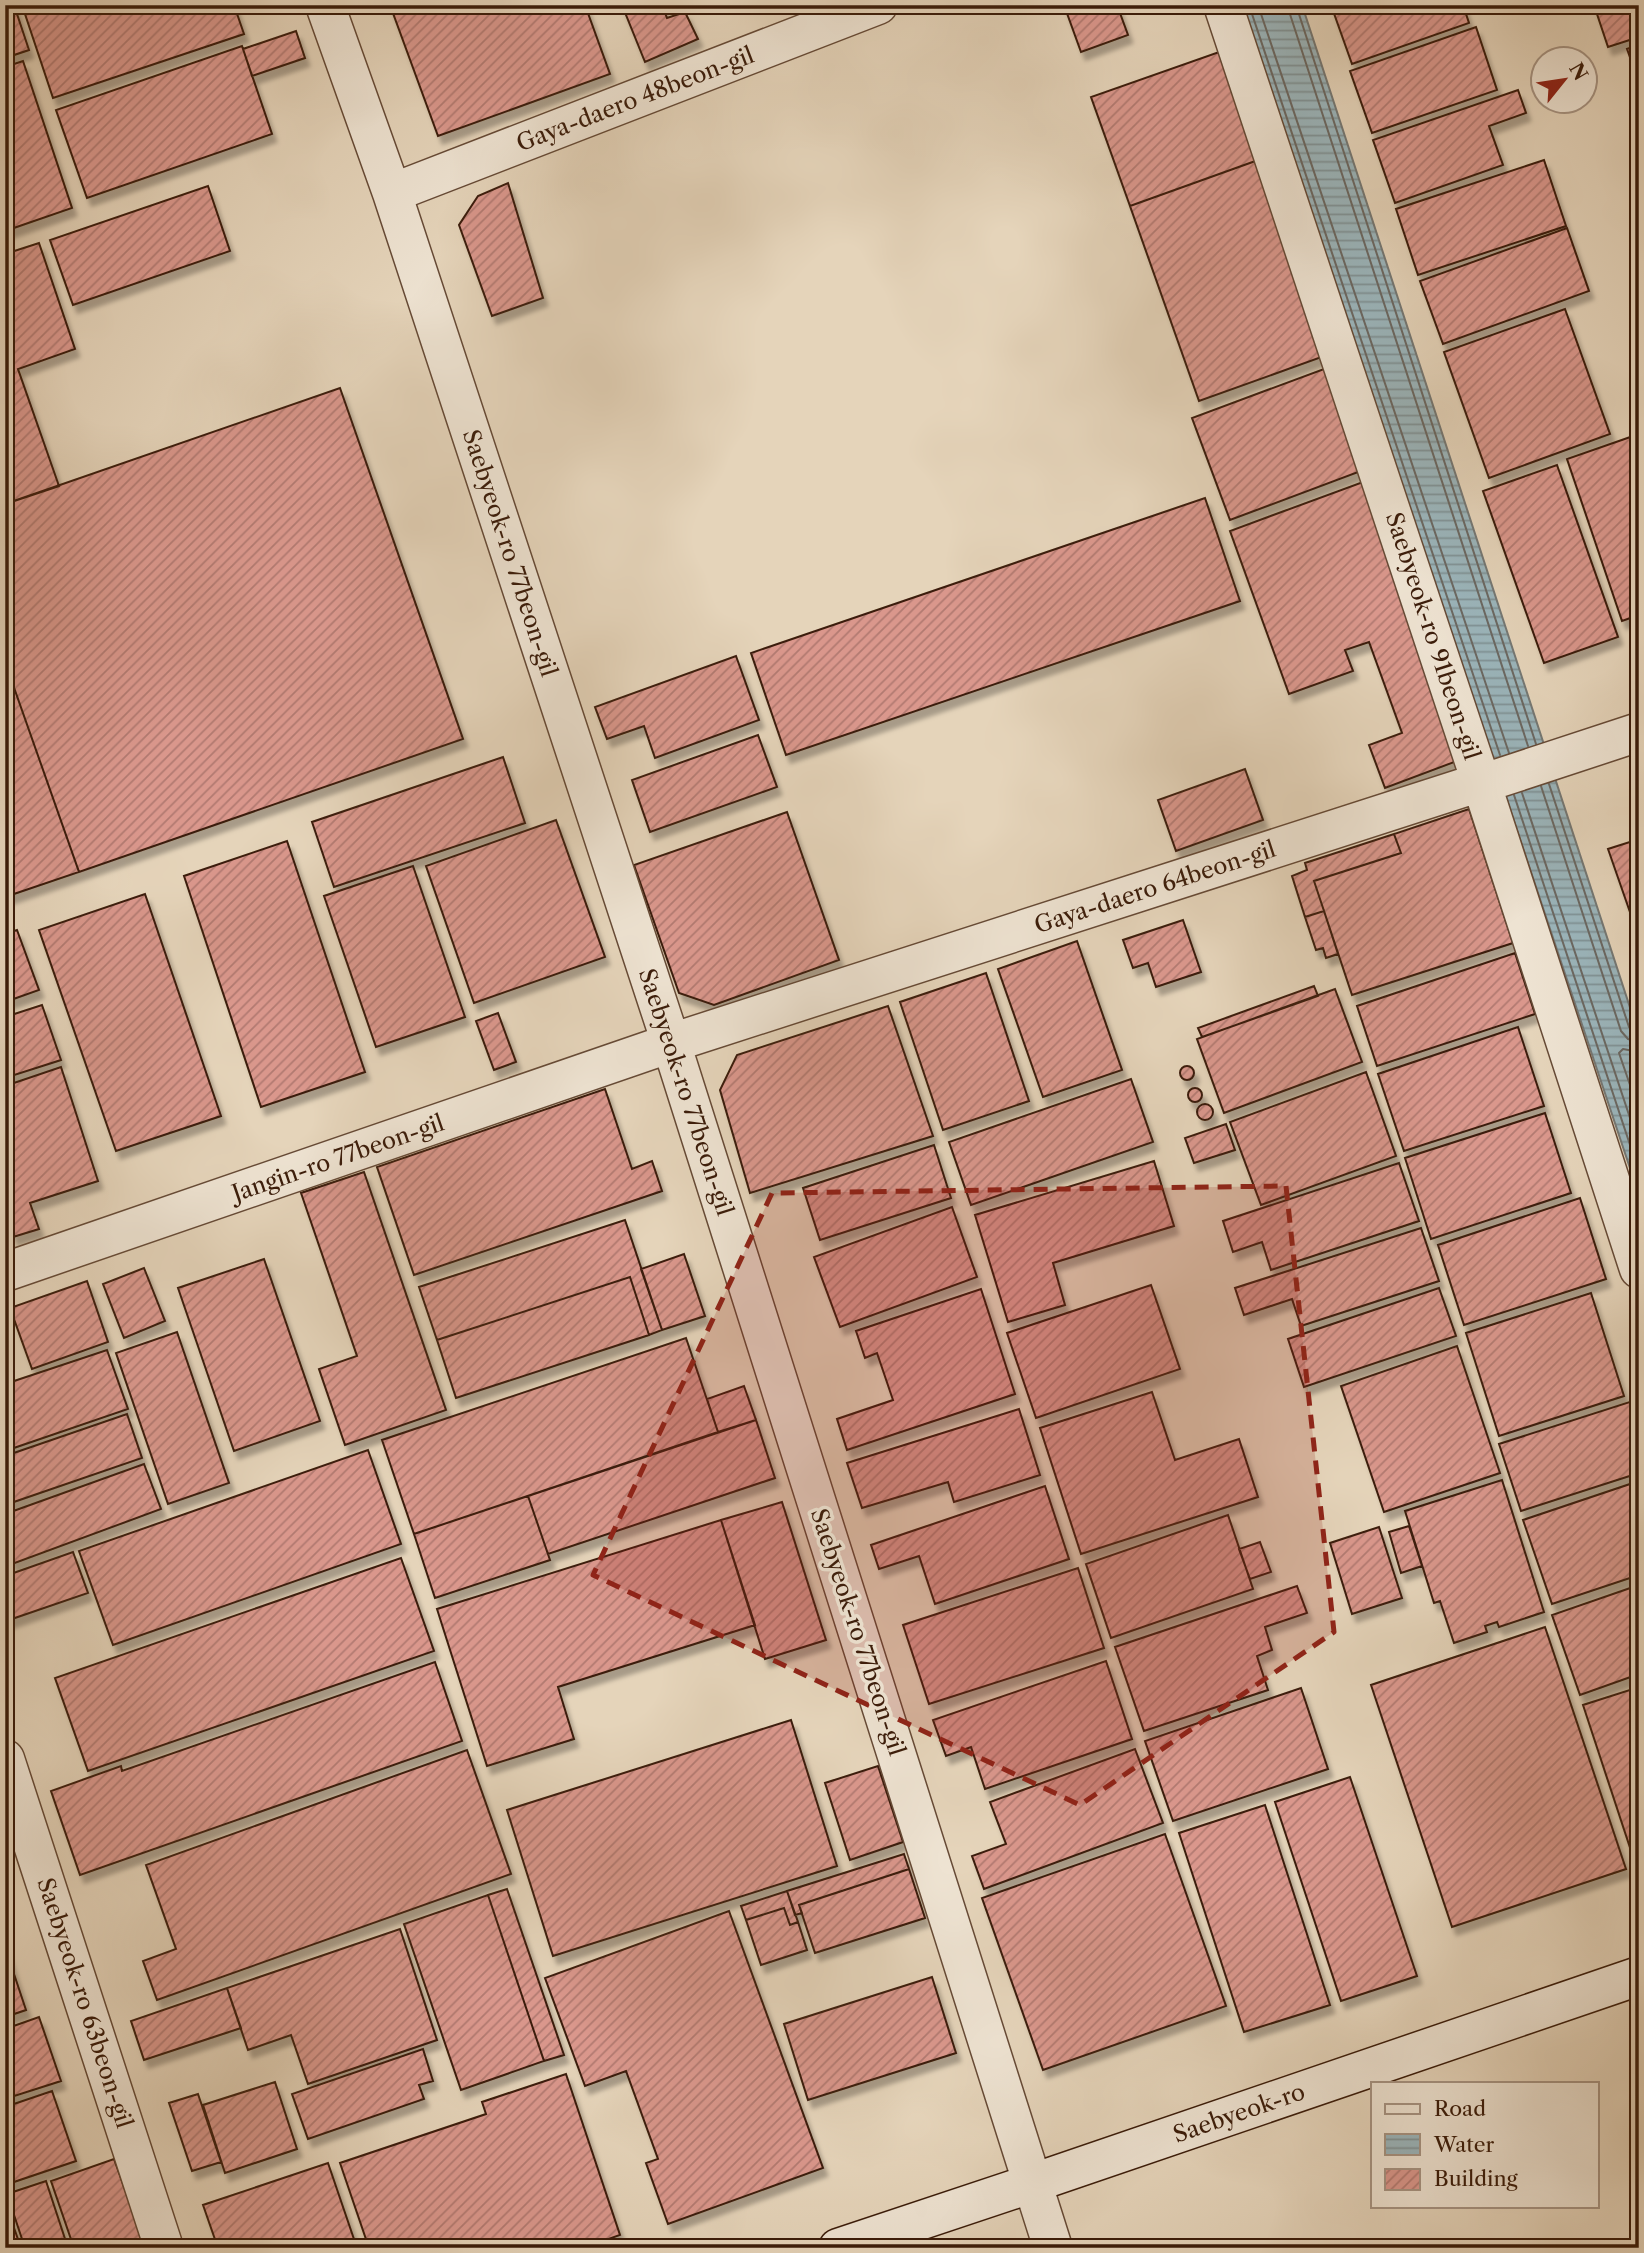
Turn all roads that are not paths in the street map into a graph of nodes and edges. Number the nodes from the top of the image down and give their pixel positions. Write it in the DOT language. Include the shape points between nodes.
graph roads {
  1 [pos="325,5"];
  2 [pos="878,5"];
  3 [pos="1223,5"];
  4 [pos="392,193"];
  5 [pos="1639,732"];
  6 [pos="1486,782"];
  7 [pos="671,1043"];
  8 [pos="1639,1269"];
  9 [pos="5,1272"];
  10 [pos="5,1759"];
  11 [pos="1639,1976"];
  12 [pos="1033,2183"];
  13 [pos="164,2248"];
  14 [pos="838,2248"];
  15 [pos="1054,2248"];
  1 -- 4 [label="street, Saebyeok-ro 77beon-gil"];
  2 -- 4 [label="street, Gaya-daero 48beon-gil"];
  3 -- 6 [label="street, Saebyeok-ro 91beon-gil"];
  4 -- 7 [label="street, Saebyeok-ro 77beon-gil"];
  5 -- 6 [label="street, Gaya-daero 64beon-gil"];
  6 -- 7 [label="street, Gaya-daero 64beon-gil"];
  6 -- 8 [label="street, Saebyeok-ro 91beon-gil"];
  7 -- 9 [label="street, Jangin-ro 77beon-gil"];
  7 -- 12 [label="street, Saebyeok-ro 77beon-gil"];
  10 -- 13 [label="street, Saebyeok-ro 63beon-gil"];
  11 -- 12 [label="street, Saebyeok-ro"];
  12 -- 14 [label="street, Saebyeok-ro"];
  12 -- 15 [label="street, Saebyeok-ro 77beon-gil"];
}
